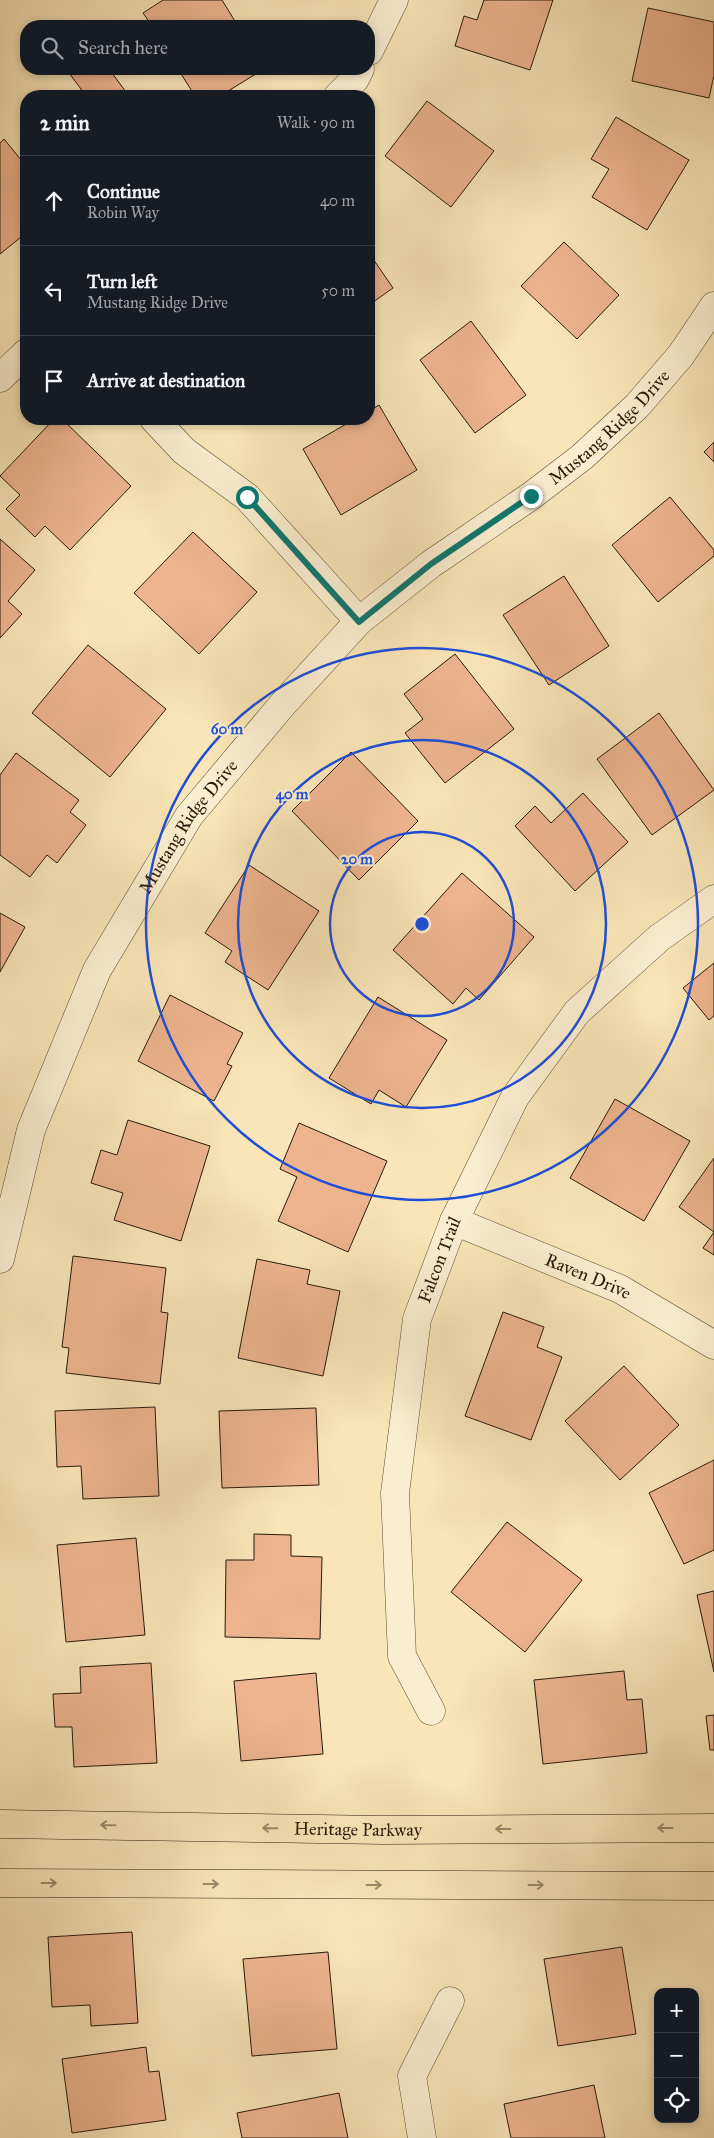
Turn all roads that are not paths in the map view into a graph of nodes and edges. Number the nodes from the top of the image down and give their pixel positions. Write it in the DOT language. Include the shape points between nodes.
graph roads {
  1 [pos="394,0"];
  2 [pos="375,39"];
  3 [pos="357,75"];
  4 [pos="344,90"];
  5 [pos="714,306"];
  6 [pos="20,358"];
  7 [pos="0,378"];
  8 [pos="160,425"];
  9 [pos="359,622"];
  10 [pos="714,900"];
  11 [pos="454,1221"];
  12 [pos="0,1259"];
  13 [pos="714,1344"];
  14 [pos="431,1711"];
  15 [pos="0,1824"];
  16 [pos="714,1828"];
  17 [pos="0,1883"];
  18 [pos="714,1886"];
  19 [pos="450,2001"];
  20 [pos="422,2138"];
  1 -- 2 [label="street"];
  3 -- 4 [label="street"];
  5 -- 9 [label="street, Mustang Ridge Drive" via="681,355 637,406 582,457 431,564"];
  6 -- 7 [label="street"];
  8 -- 9 [label="street" via="184,451 247,497"];
  9 -- 12 [label="street, Mustang Ridge Drive" via="283,704 190,816 97,970 31,1130"];
  10 -- 11 [label="street, Falcon Trail" via="659,938 577,1012 515,1097"];
  11 -- 13 [label="street, Raven Drive" via="620,1289"];
  11 -- 14 [label="street, Falcon Trail" via="418,1319 396,1492 402,1656"];
  16 -- 15 [label="main road, Heritage Parkway, one-way" via="384,1830"];
  17 -- 18 [label="main road, one-way"];
  19 -- 20 [label="street" via="412,2076"];
}
